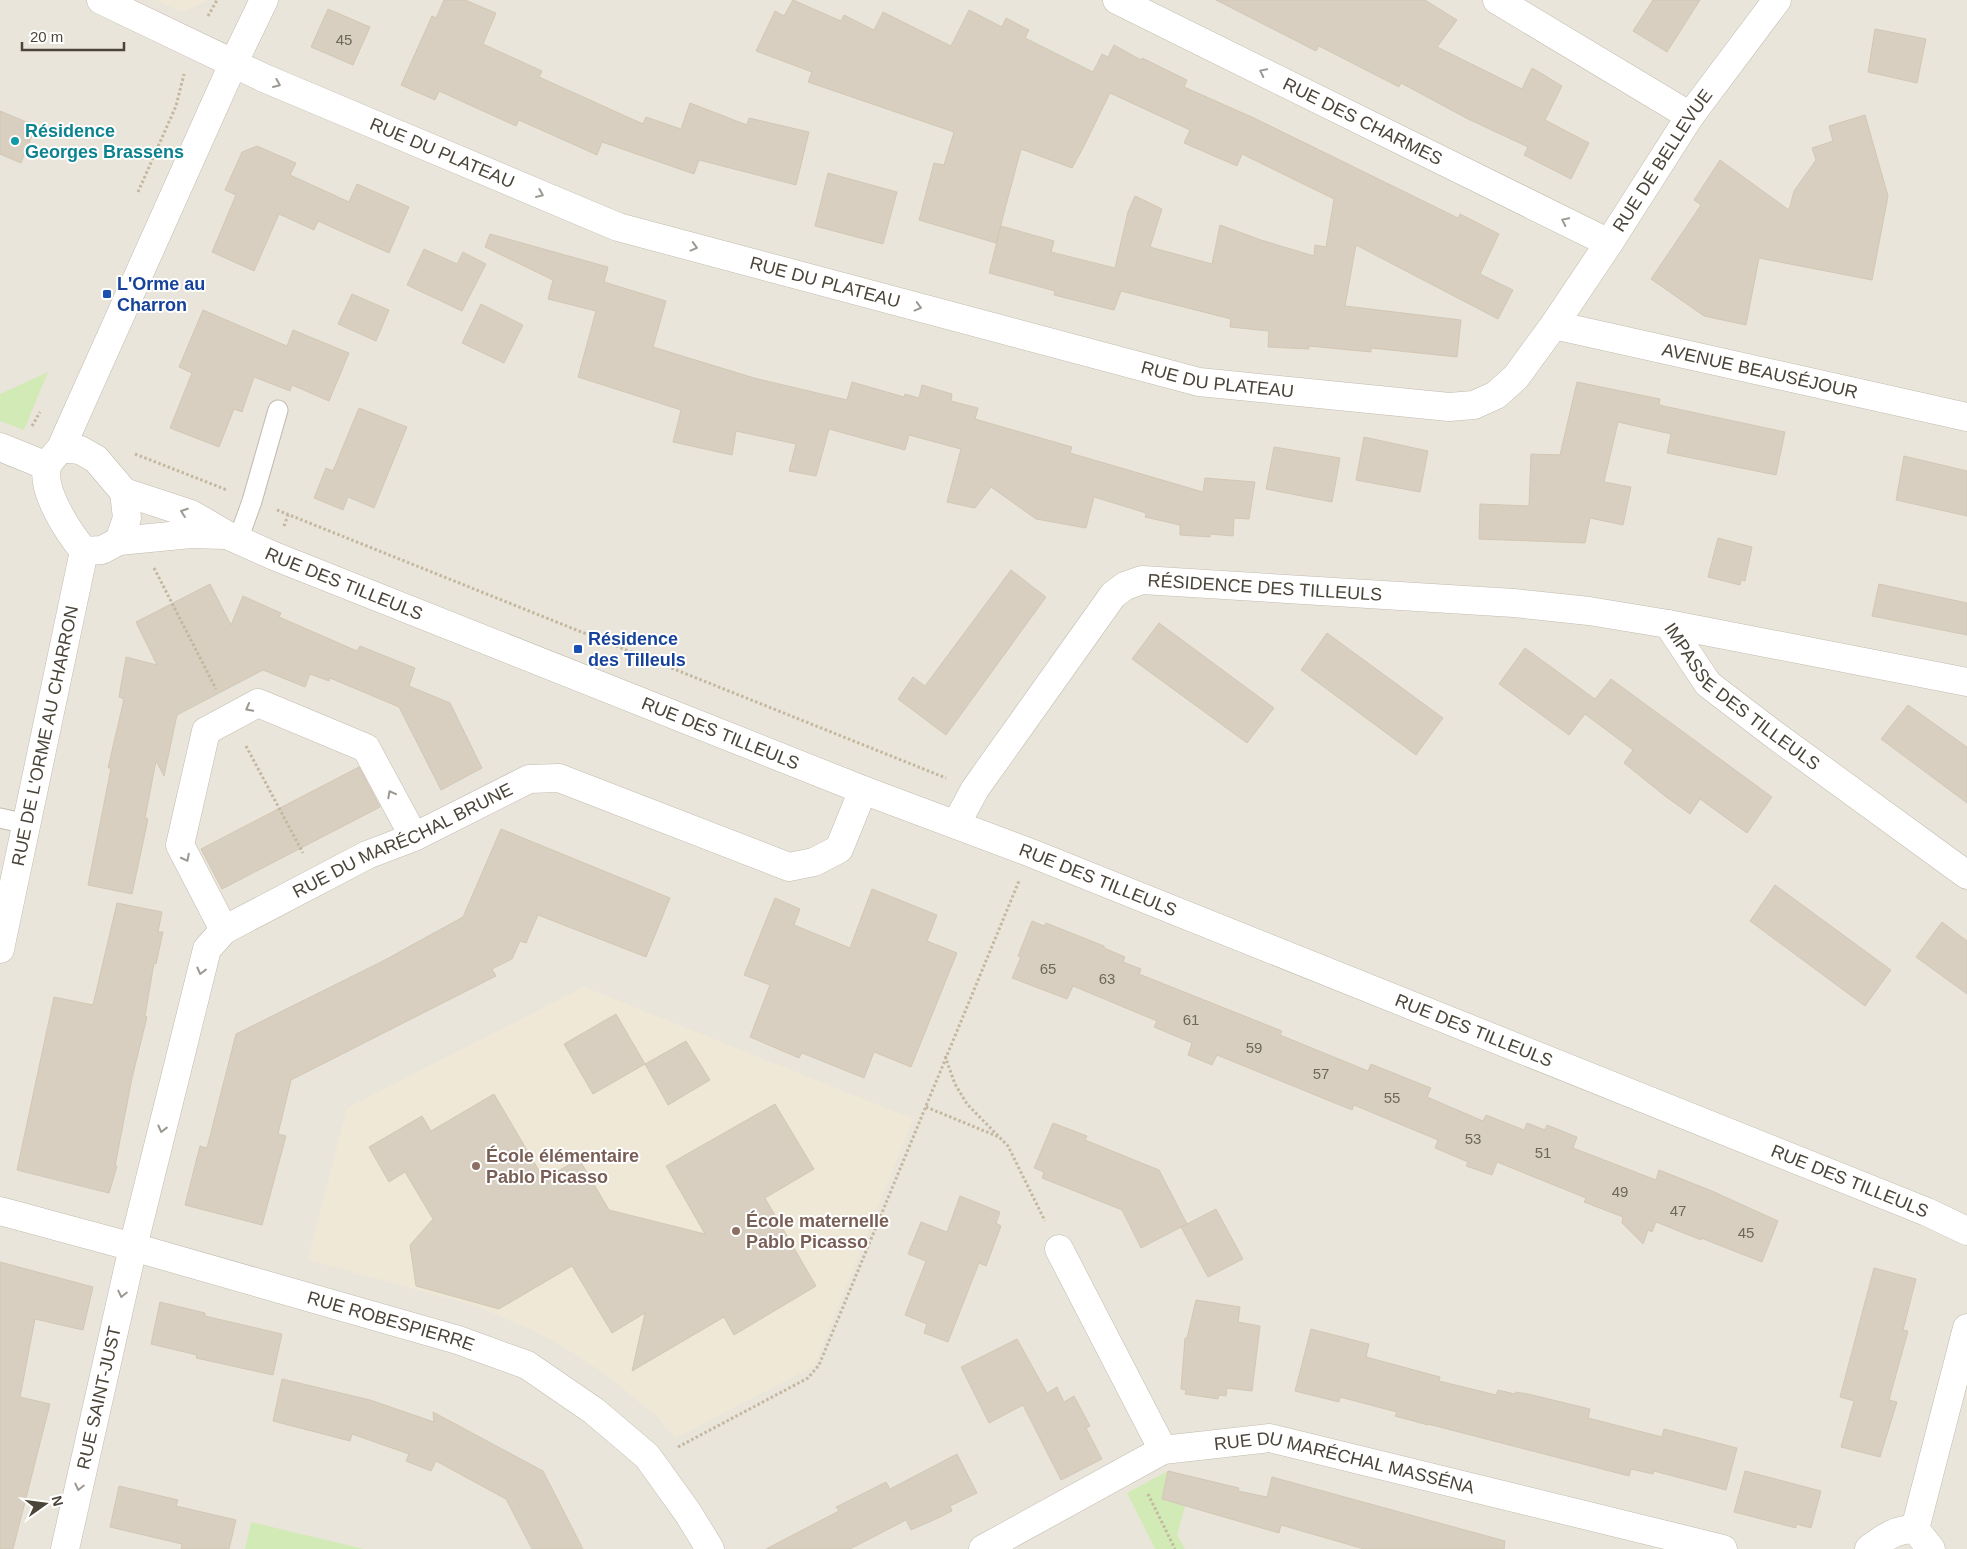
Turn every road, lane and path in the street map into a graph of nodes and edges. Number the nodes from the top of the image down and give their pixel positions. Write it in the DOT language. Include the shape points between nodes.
graph roads {
  1 [pos="101,0"];
  2 [pos="217,0"];
  3 [pos="264,0"];
  4 [pos="1117,0"];
  5 [pos="1496,0"];
  6 [pos="1777,0"];
  7 [pos="192,44"];
  8 [pos="233,64"];
  9 [pos="1690,116"];
  10 [pos="136,196"];
  11 [pos="1609,243"];
  12 [pos="1554,325"];
  13 [pos="41,410"];
  14 [pos="278,410"];
  15 [pos="1967,417"];
  16 [pos="10,451"];
  17 [pos="54,457"];
  18 [pos="124,492"];
  19 [pos="232,538"];
  20 [pos="119,541"];
  21 [pos="84,551"];
  22 [pos="1668,624"];
  23 [pos="1967,682"];
  24 [pos="863,790"];
  25 [pos="0,818"];
  26 [pos="26,824"];
  27 [pos="956,824"];
  28 [pos="414,837"];
  29 [pos="1031,853"];
  30 [pos="1967,875"];
  31 [pos="224,930"];
  32 [pos="0,949"];
  33 [pos="946,1056"];
  34 [pos="926,1107"];
  35 [pos="1001,1138"];
  36 [pos="0,1211"];
  37 [pos="1967,1231"];
  38 [pos="133,1247"];
  39 [pos="1058,1249"];
  40 [pos="1967,1328"];
  41 [pos="675,1448"];
  42 [pos="1163,1450"];
  43 [pos="1135,1465"];
  44 [pos="1923,1539"];
  45 [pos="65,1549"];
  46 [pos="710,1549"];
  47 [pos="983,1549"];
  48 [pos="1175,1549"];
  49 [pos="1723,1549"];
  50 [pos="1869,1549"];
  1 -- 7 [label="street, RUE DU PLATEAU"];
  2 -- 7 [label="path"];
  3 -- 8 [label="street"];
  11 -- 4 [label="street, RUE DES CHARMES, one-way"];
  5 -- 9 [label="street"];
  6 -- 9 [label="street, RUE DE BELLEVUE"];
  7 -- 8 [label="street, RUE DU PLATEAU"];
  7 -- 10 [label="path" via="176,106"];
  8 -- 12 [label="street, RUE DU PLATEAU, one-way" via="618,227 1199,382 1449,406 1474,405 1496,394 1516,377"];
  8 -- 17 [label="street"];
  9 -- 11 [label="street, RUE DE BELLEVUE"];
  11 -- 12 [label="street, RUE DE BELLEVUE"];
  12 -- 15 [label="street, AVENUE BEAUSÉJOUR"];
  13 -- 16 [label="path" via="28,435"];
  14 -- 19 [label="lane" via="252,501"];
  16 -- 17 [label="street"];
  17 -- 18 [label="street" via="80,450 96,459"];
  17 -- 21 [label="street" via="47,487 71,536"];
  19 -- 18 [label="street, RUE DES TILLEULS, one-way" via="191,514"];
  18 -- 20 [label="street" via="127,518"];
  19 -- 20 [label="street, RUE DES TILLEULS" via="191,534"];
  19 -- 24 [label="street, RUE DES TILLEULS"];
  20 -- 21 [label="street" via="102,550"];
  21 -- 26 [label="street, RUE DE L'ORME AU CHARRON"];
  22 -- 23 [label="street, IMPASSE DES TILLEULS"];
  22 -- 27 [label="street, RÉSIDENCE DES TILLEULS" via="1514,603 1142,580 1113,595 975,790"];
  22 -- 30 [label="street, IMPASSE DES TILLEULS" via="1708,684"];
  24 -- 27 [label="street, RUE DES TILLEULS"];
  24 -- 28 [label="street, RUE DU MARÉCHAL BRUNE" via="839,849 814,862 789,867 559,778 528,779"];
  25 -- 26 [label="lane"];
  26 -- 32 [label="street, RUE DE L'ORME AU CHARRON"];
  27 -- 29 [label="street, RUE DES TILLEULS"];
  28 -- 31 [label="street, RUE DU MARÉCHAL BRUNE" via="367,856"];
  28 -- 31 [label="street, one-way" via="366,748 258,703 206,731 180,845"];
  29 -- 33 [label="path"];
  29 -- 37 [label="street, RUE DES TILLEULS" via="1927,1212"];
  31 -- 38 [label="street, RUE DU MARÉCHAL BRUNE, one-way" via="207,948"];
  33 -- 34 [label="path"];
  33 -- 35 [label="path" via="955,1084 967,1104"];
  34 -- 35 [label="path"];
  34 -- 41 [label="path" via="819,1365 808,1378"];
  35 -- 39 [label="path" via="1008,1146"];
  36 -- 38 [label="street, RUE ROBESPIERRE"];
  38 -- 45 [label="street, RUE SAINT-JUST, one-way"];
  38 -- 46 [label="street, RUE ROBESPIERRE" via="458,1340 527,1365 594,1412 647,1456"];
  39 -- 42 [label="street"];
  40 -- 44 [label="street"];
  42 -- 43 [label="street, RUE DU MARÉCHAL MASSÉNA"];
  42 -- 49 [label="street, RUE DU MARÉCHAL MASSÉNA" via="1270,1438"];
  43 -- 47 [label="street, RUE DU MARÉCHAL MASSÉNA"];
  43 -- 48 [label="path"];
  44 -- 50 [label="street" via="1902,1529"];
}
